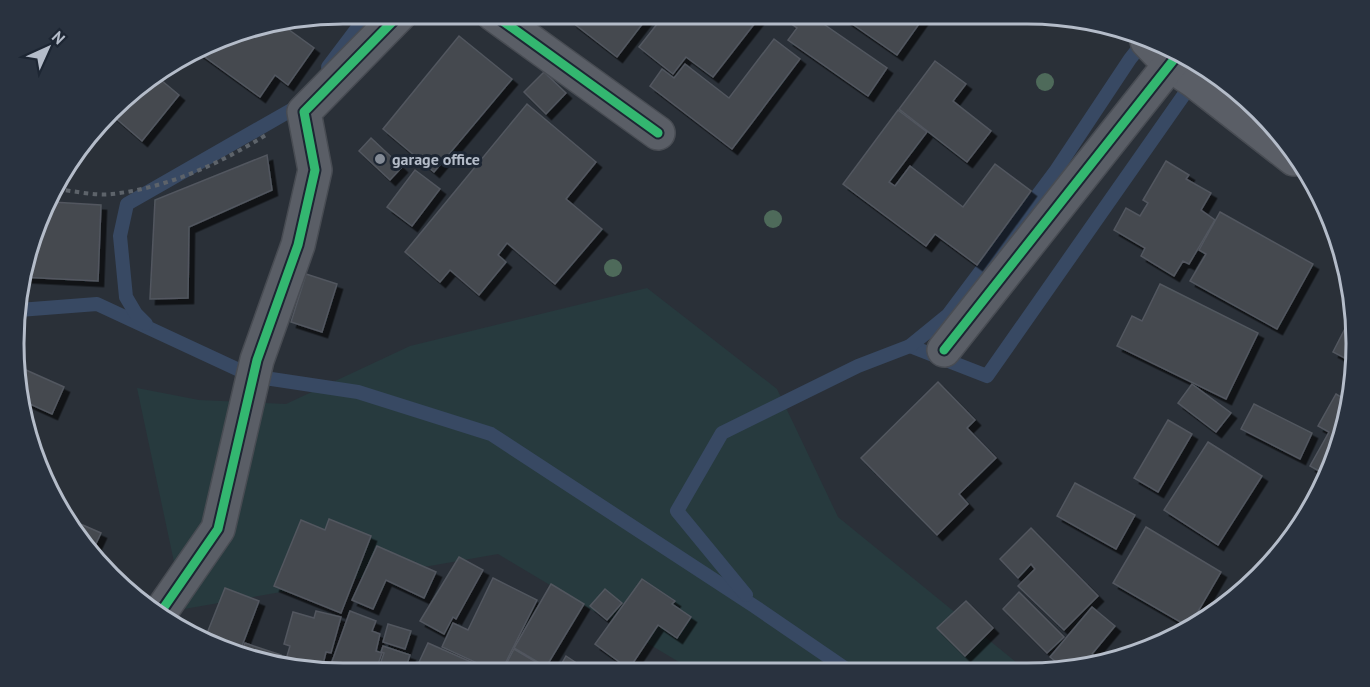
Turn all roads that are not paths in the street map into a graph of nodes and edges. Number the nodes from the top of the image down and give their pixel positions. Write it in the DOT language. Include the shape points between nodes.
graph roads {
  1 [pos="390,24"];
  2 [pos="507,24"];
  3 [pos="1173,60"];
  4 [pos="1176,62"];
  5 [pos="658,133"];
  6 [pos="1278,146"];
  7 [pos="944,350"];
  8 [pos="164,607"];
  1 -- 8 [label="street" via="304,112 315,170 298,245 246,399 218,530"];
  2 -- 5 [label="street"];
  3 -- 7 [label="street"];
  4 -- 6 [label="street" via="1194,81"];
}
